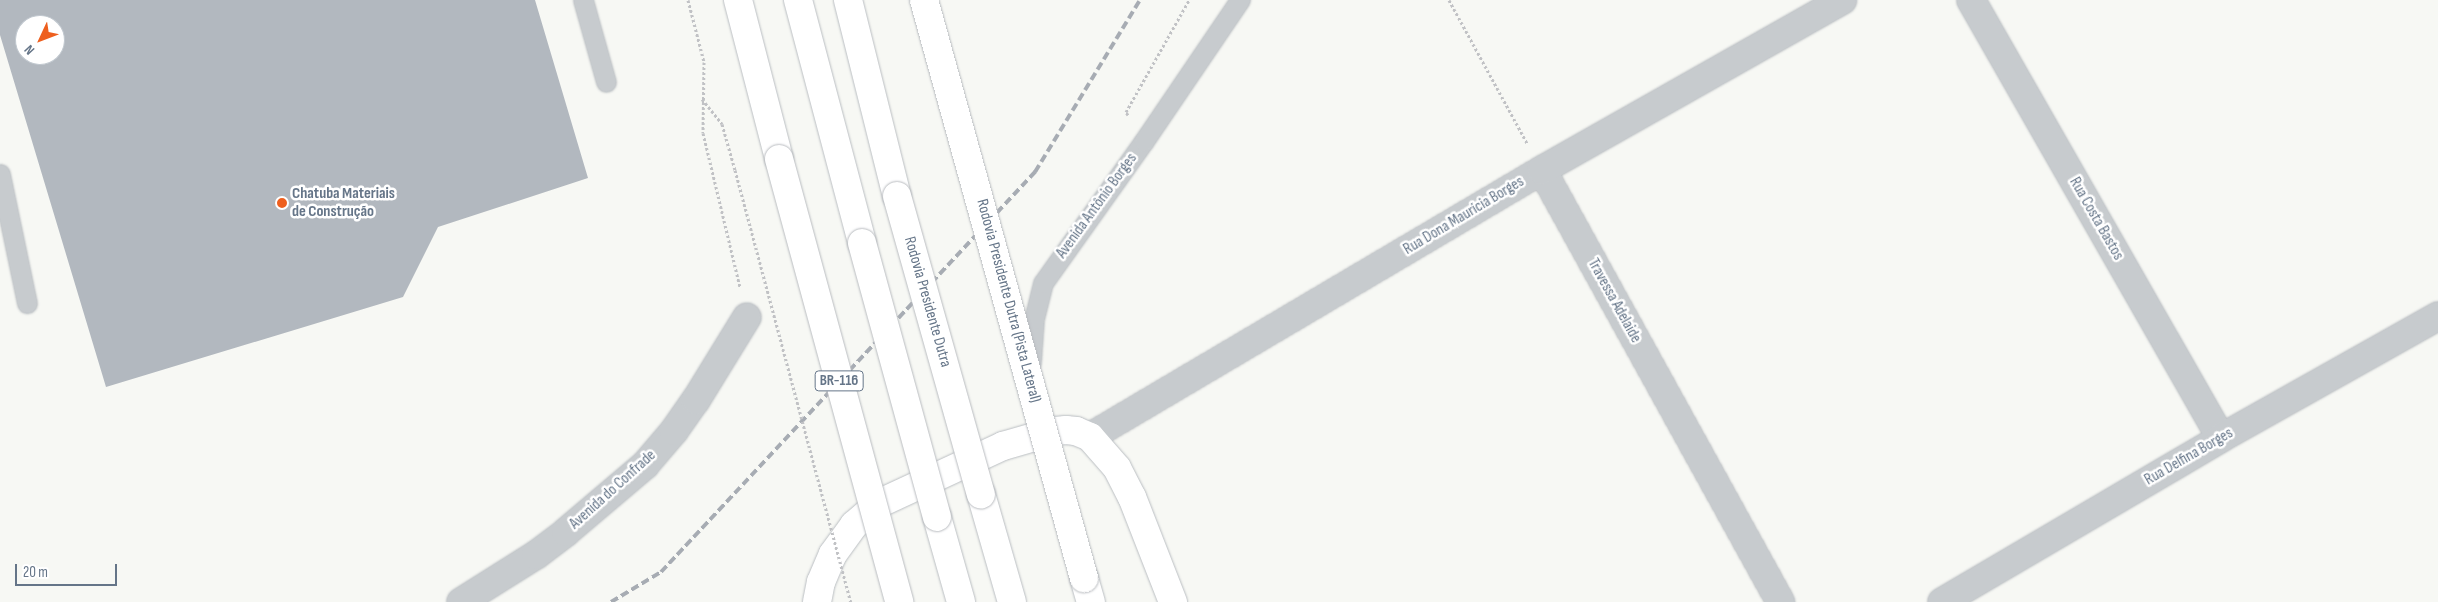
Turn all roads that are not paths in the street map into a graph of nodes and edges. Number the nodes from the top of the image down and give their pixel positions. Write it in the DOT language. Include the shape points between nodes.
graph roads {
  1 [pos="583,0"];
  2 [pos="738,0"];
  3 [pos="798,0"];
  4 [pos="848,0"];
  5 [pos="924,0"];
  6 [pos="1240,0"];
  7 [pos="1842,0"];
  8 [pos="1971,0"];
  9 [pos="606,82"];
  10 [pos="1542,170"];
  11 [pos="0,174"];
  12 [pos="27,303"];
  13 [pos="2438,316"];
  14 [pos="747,317"];
  15 [pos="1090,437"];
  16 [pos="1028,438"];
  17 [pos="2220,438"];
  18 [pos="1088,590"];
  19 [pos="461,602"];
  20 [pos="817,602"];
  21 [pos="900,602"];
  22 [pos="961,602"];
  23 [pos="1012,602"];
  24 [pos="1173,602"];
  25 [pos="1780,602"];
  26 [pos="1942,602"];
  1 -- 9 [label="lane"];
  2 -- 21 [label="main road, BR-116, bridge"];
  3 -- 22 [label="main road, bridge"];
  4 -- 23 [label="main road, Rodovia Presidente Dutra, bridge" via="897,196"];
  5 -- 18 [label="main road, Rodovia Presidente Dutra (Pista Lateral), bridge"];
  6 -- 16 [label="lane, Avenida Antônio Borges" via="1043,283 1031,339"];
  7 -- 10 [label="street, Rua Dona Maurícia Borges"];
  8 -- 17 [label="street, Rua Costa Bastos"];
  10 -- 15 [label="street, Rua Dona Maurícia Borges"];
  10 -- 25 [label="street, Travessa Adelaide"];
  11 -- 12 [label="lane"];
  13 -- 17 [label="street, Rua Delfina Borges"];
  14 -- 19 [label="street, Avenida do Confrade" via="696,400 645,465 536,555"];
  15 -- 16 [label="main road" via="1066,430"];
  15 -- 24 [label="main road" via="1110,458 1132,496"];
  16 -- 20 [label="main road" via="893,495 871,509 833,554 821,582"];
  17 -- 26 [label="street, Rua Delfina Borges"];
}
